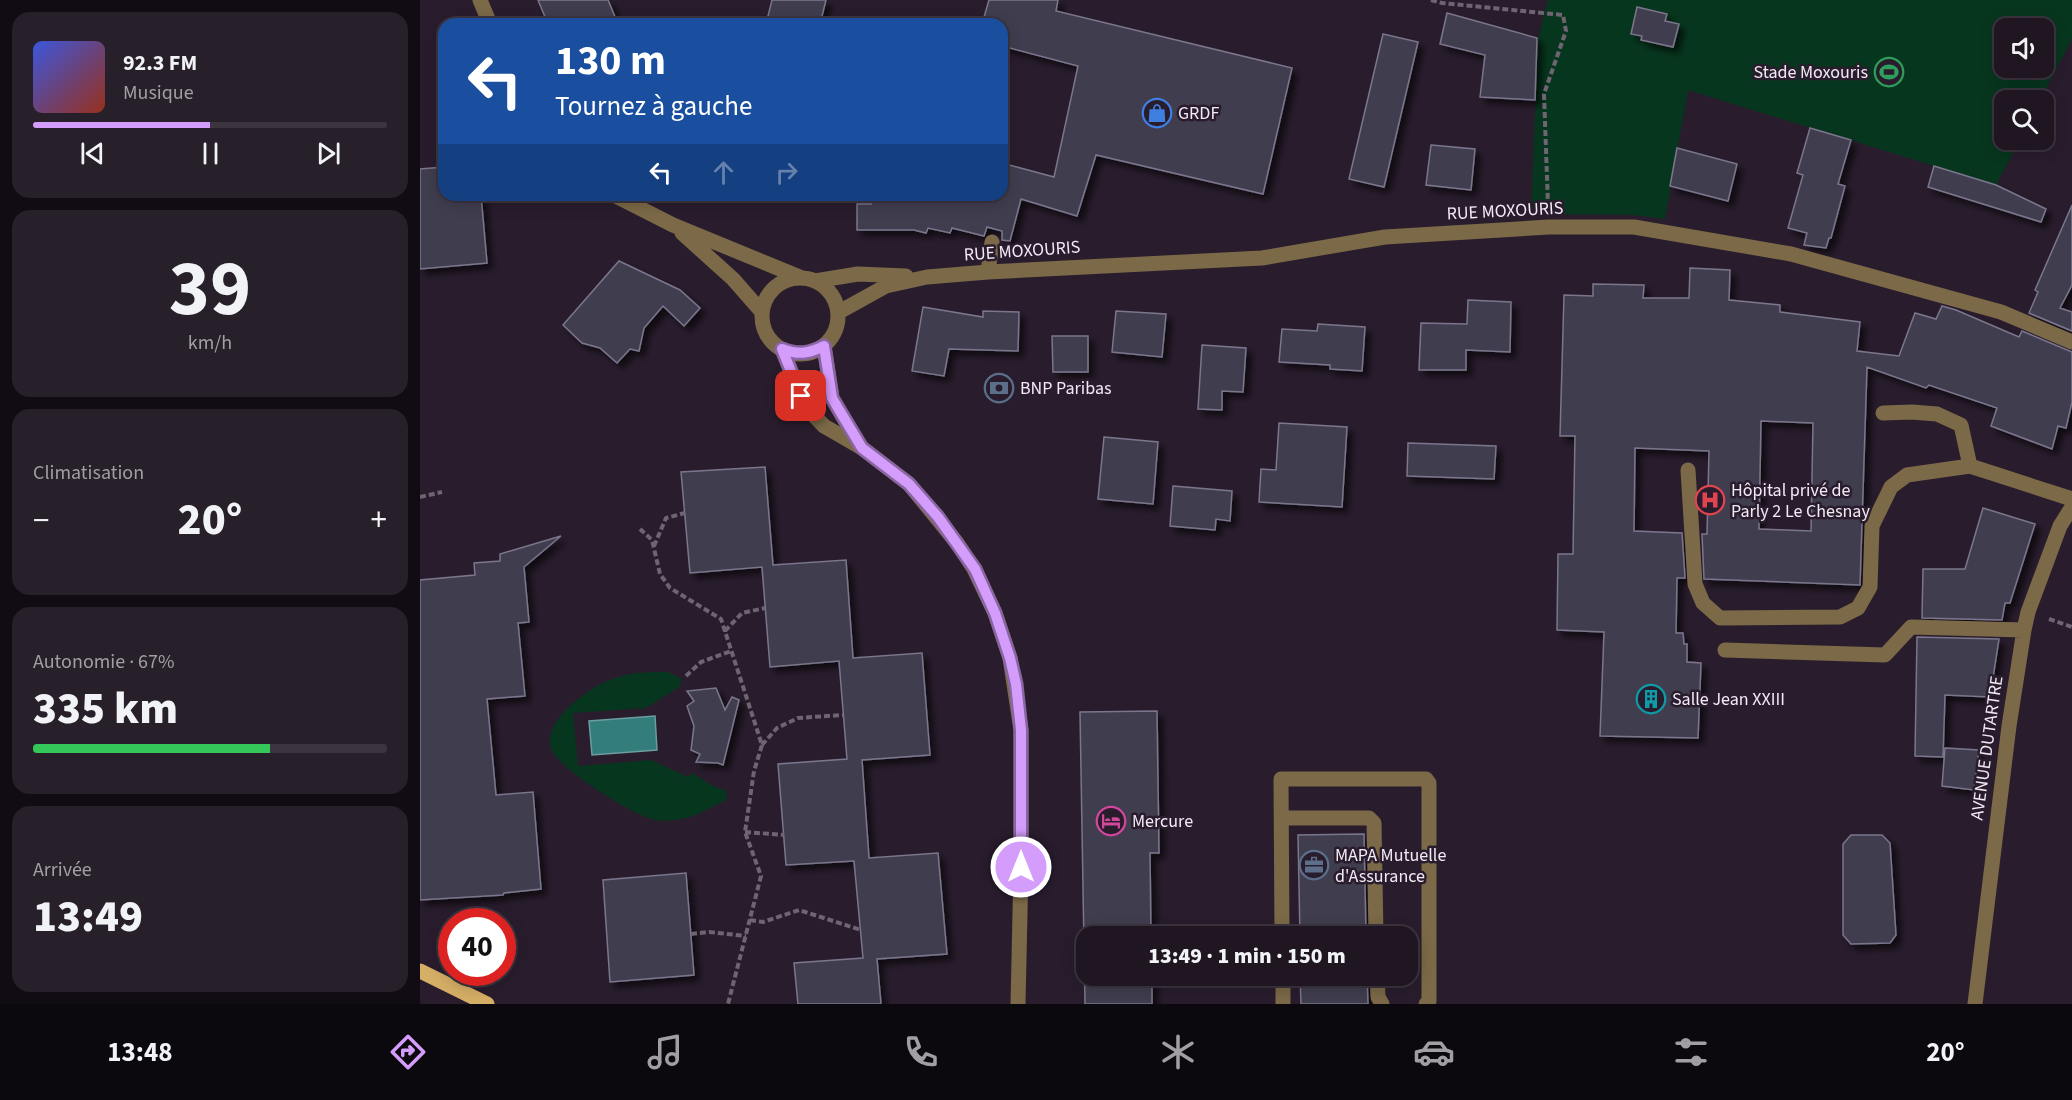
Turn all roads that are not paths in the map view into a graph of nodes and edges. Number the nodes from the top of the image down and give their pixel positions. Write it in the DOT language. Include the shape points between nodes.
graph roads {
  1 [pos="480,0"];
  2 [pos="488,18"];
  3 [pos="626,201"];
  4 [pos="673,225"];
  5 [pos="992,242"];
  6 [pos="988,272"];
  7 [pos="927,278"];
  8 [pos="809,279"];
  9 [pos="762,312"];
  10 [pos="838,312"];
  11 [pos="2072,342"];
  12 [pos="824,346"];
  13 [pos="782,349"];
  14 [pos="1883,413"];
  15 [pos="862,448"];
  16 [pos="1970,466"];
  17 [pos="1688,470"];
  18 [pos="2072,499"];
  19 [pos="2072,507"];
  20 [pos="2024,630"];
  21 [pos="1725,650"];
  22 [pos="1282,818"];
  23 [pos="1282,926"];
  24 [pos="1376,926"];
  25 [pos="420,971"];
  26 [pos="1283,986"];
  27 [pos="1378,986"];
  28 [pos="487,1004"];
  29 [pos="1018,1004"];
  30 [pos="1283,1004"];
  31 [pos="1382,1004"];
  32 [pos="1426,1004"];
  33 [pos="1975,1004"];
  1 -- 2 [label="street"];
  3 -- 4 [label="street"];
  4 -- 8 [label="street"];
  4 -- 9 [label="street" via="733,279"];
  5 -- 6 [label="street"];
  6 -- 7 [label="street, RUE MOXOURIS"];
  6 -- 11 [label="street, RUE MOXOURIS" via="1262,258 1385,237 1549,227 1634,227 1791,254 2001,312"];
  7 -- 8 [label="street, RUE MOXOURIS" via="858,274"];
  7 -- 10 [label="street, RUE MOXOURIS" via="886,286"];
  8 -- 9 [label="street" via="790,279 779,284 765,301"];
  8 -- 10 [label="street" via="831,293"];
  9 -- 13 [label="street" via="766,334"];
  10 -- 12 [label="street" via="836,331"];
  12 -- 13 [label="street" via="811,353 796,354"];
  12 -- 15 [label="street" via="832,398"];
  13 -- 15 [label="street" via="805,406 824,426"];
  14 -- 16 [label="street" via="1937,414 1961,425"];
  15 -- 29 [label="street" via="909,484 957,543 985,589 1010,658 1021,730"];
  16 -- 17 [label="street" via="1907,475 1891,487 1872,526 1870,587 1858,608 1840,617 1720,618 1703,603 1695,584"];
  16 -- 18 [label="street"];
  19 -- 20 [label="street, AVENUE DUTARTRE" via="2060,526"];
  20 -- 21 [label="street" via="1911,627 1885,655"];
  20 -- 33 [label="street, AVENUE DUTARTRE"];
  22 -- 23 [label="street"];
  22 -- 24 [label="street" via="1370,818 1374,823"];
  22 -- 32 [label="street" via="1281,779 1426,779"];
  25 -- 28 [label="main road"];
  26 -- 30 [label="street"];
  27 -- 31 [label="street"];
}
